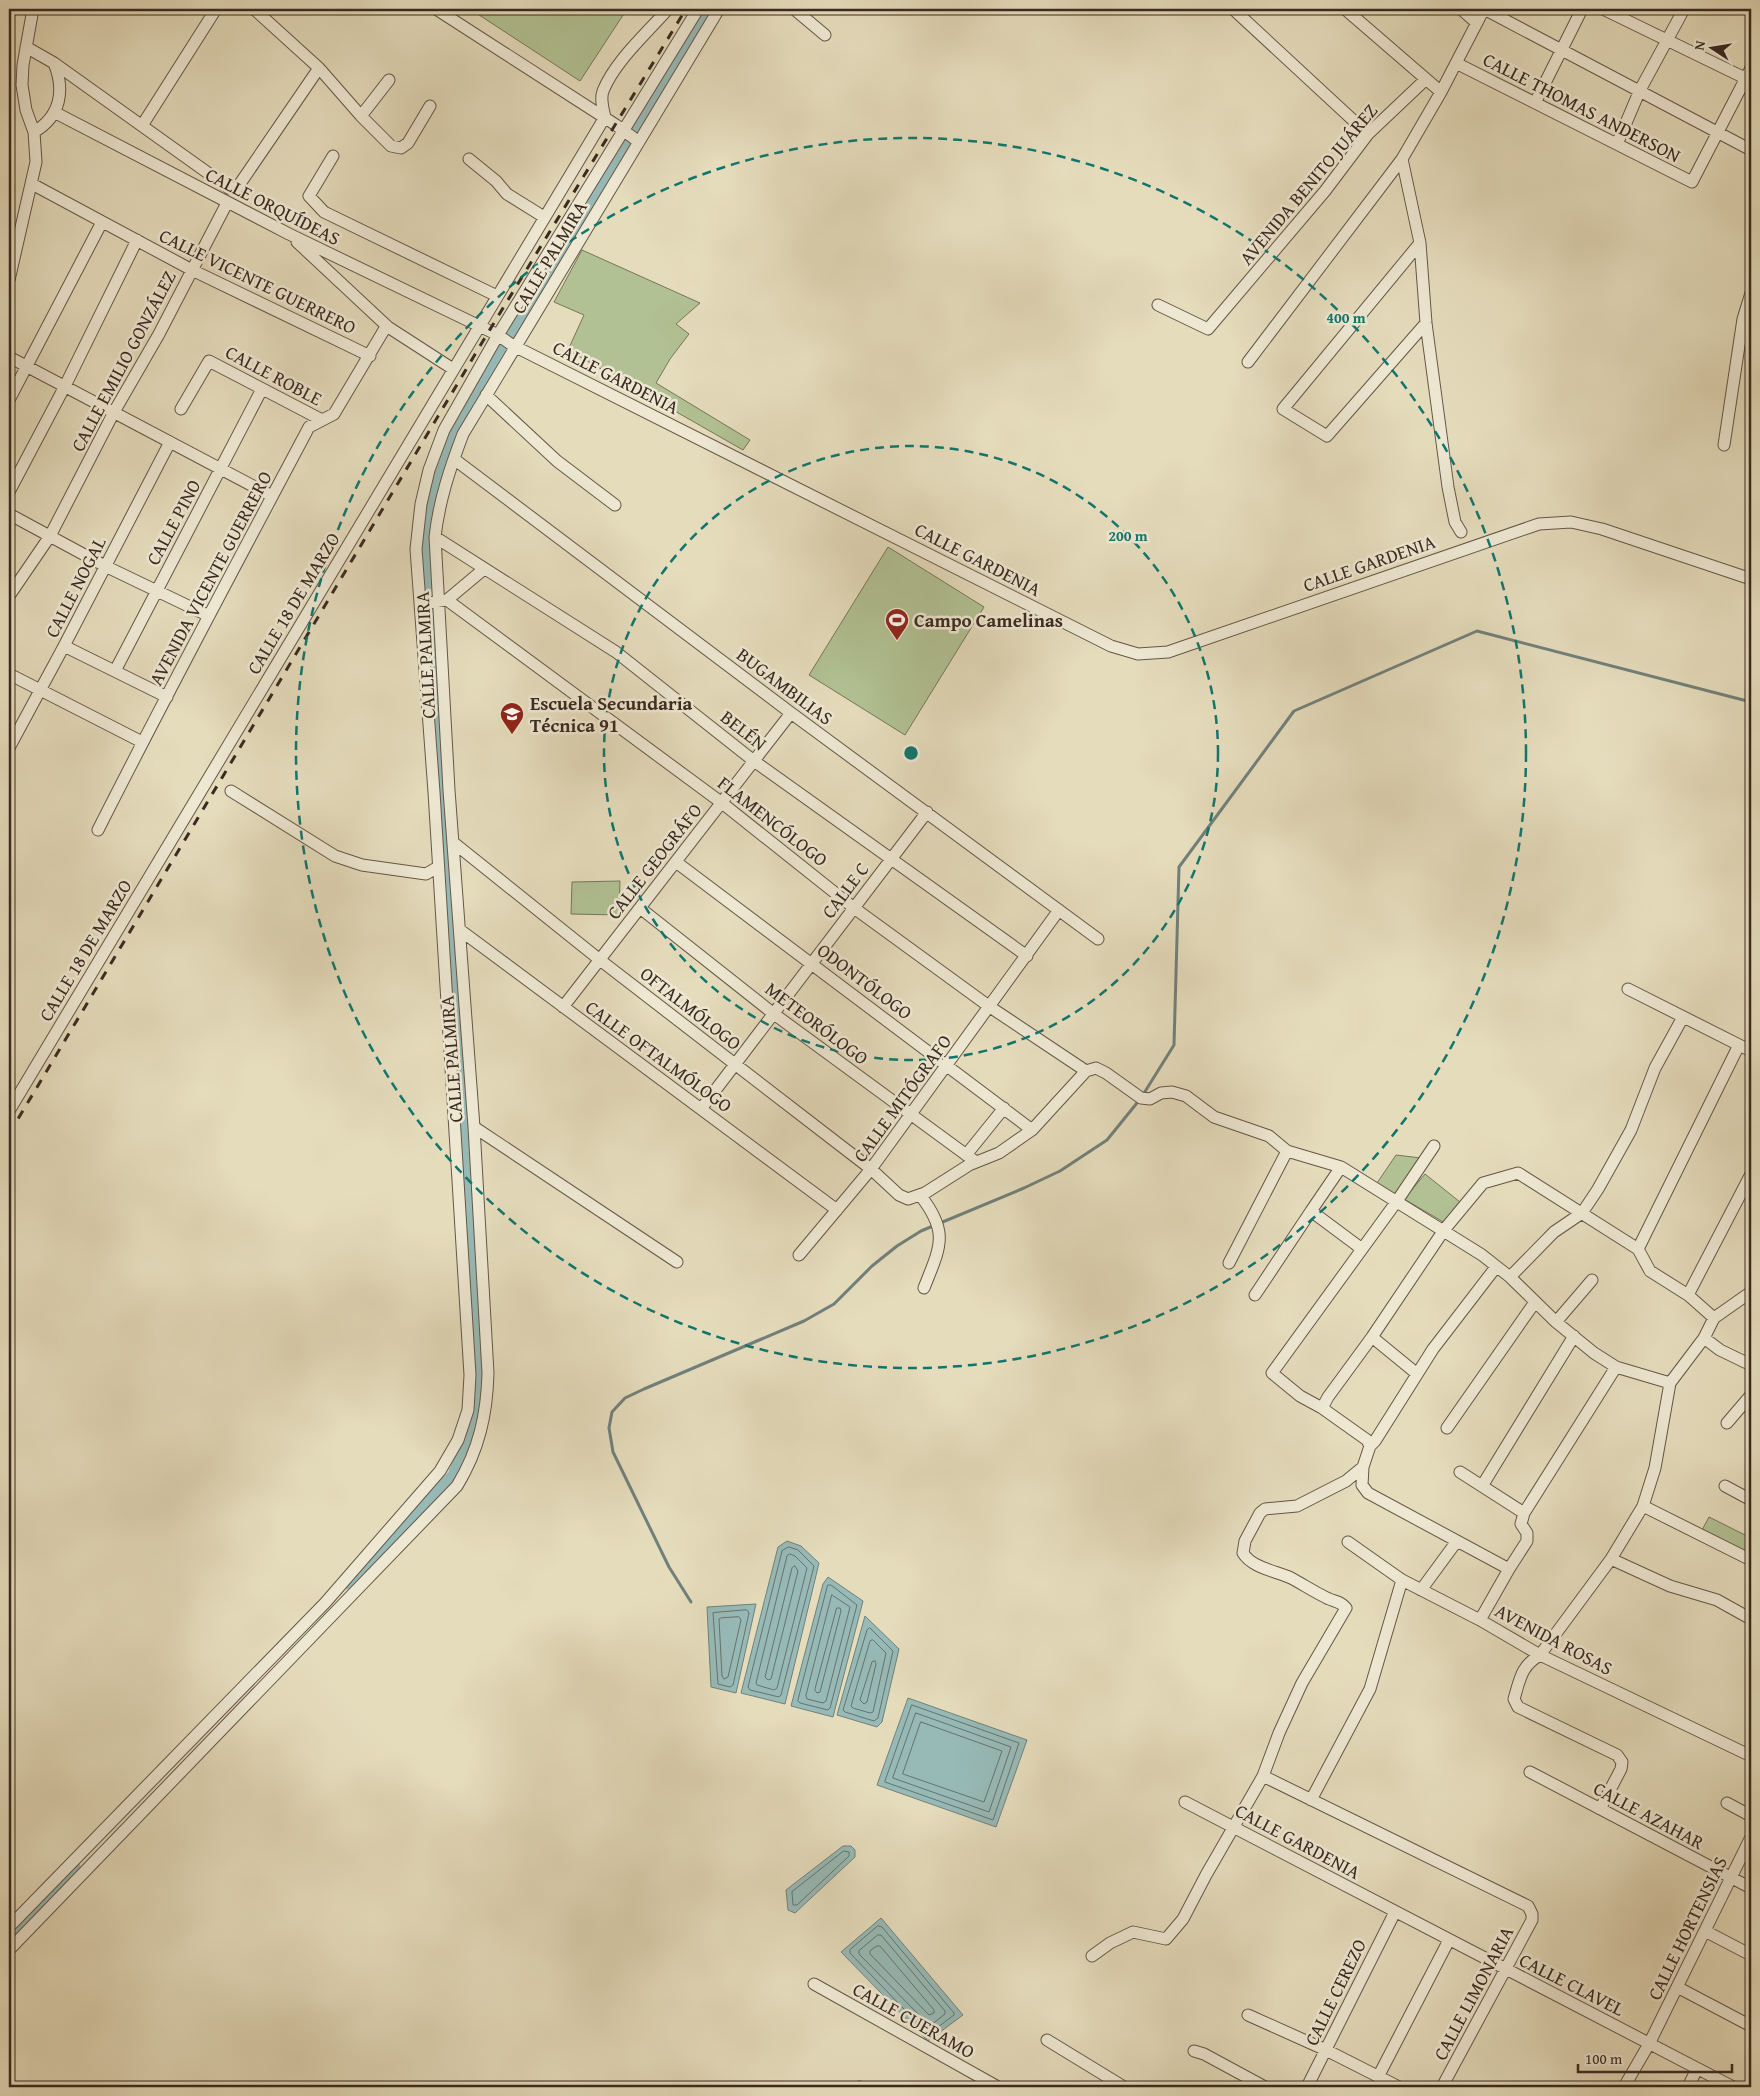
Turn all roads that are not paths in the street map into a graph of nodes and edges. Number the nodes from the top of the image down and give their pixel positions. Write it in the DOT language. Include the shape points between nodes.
graph roads {
  1 [pos="33,9"];
  2 [pos="216,9"];
  3 [pos="254,9"];
  4 [pos="436,9"];
  5 [pos="698,9"];
  6 [pos="719,9"];
  7 [pos="794,9"];
  8 [pos="1233,9"];
  9 [pos="1345,9"];
  10 [pos="1461,9"];
  11 [pos="1484,9"];
  12 [pos="1582,9"];
  13 [pos="1602,9"];
  14 [pos="1684,9"];
  15 [pos="663,10"];
  16 [pos="1477,23"];
  17 [pos="825,35"];
  18 [pos="1665,40"];
  19 [pos="26,47"];
  20 [pos="1562,50"];
  21 [pos="54,62"];
  22 [pos="1456,63"];
  23 [pos="319,68"];
  24 [pos="1751,68"];
  25 [pos="389,80"];
  26 [pos="1425,80"];
  27 [pos="1748,80"];
  28 [pos="1640,90"];
  29 [pos="1441,92"];
  30 [pos="1535,103"];
  31 [pos="430,106"];
  32 [pos="54,112"];
  33 [pos="361,116"];
  34 [pos="604,117"];
  35 [pos="143,124"];
  36 [pos="625,131"];
  37 [pos="34,132"];
  38 [pos="1718,132"];
  39 [pos="1368,134"];
  40 [pos="638,141"];
  41 [pos="1617,144"];
  42 [pos="1751,150"];
  43 [pos="333,156"];
  44 [pos="469,158"];
  45 [pos="1402,159"];
  46 [pos="32,184"];
  47 [pos="227,203"];
  48 [pos="544,217"];
  49 [pos="102,222"];
  50 [pos="289,234"];
  51 [pos="137,240"];
  52 [pos="1420,243"];
  53 [pos="192,270"];
  54 [pos="9,280"];
  55 [pos="1751,293"];
  56 [pos="497,296"];
  57 [pos="1158,306"];
  58 [pos="1426,323"];
  59 [pos="479,326"];
  60 [pos="388,327"];
  61 [pos="499,336"];
  62 [pos="514,345"];
  63 [pos="370,356"];
  64 [pos="9,357"];
  65 [pos="1248,362"];
  66 [pos="26,366"];
  67 [pos="453,369"];
  68 [pos="65,386"];
  69 [pos="262,389"];
  70 [pos="486,395"];
  71 [pos="9,400"];
  72 [pos="181,409"];
  73 [pos="114,412"];
  74 [pos="322,420"];
  75 [pos="170,442"];
  76 [pos="1724,445"];
  77 [pos="454,459"];
  78 [pos="220,469"];
  79 [pos="9,492"];
  80 [pos="272,496"];
  81 [pos="615,505"];
  82 [pos="9,514"];
  83 [pos="1461,532"];
  84 [pos="50,536"];
  85 [pos="435,537"];
  86 [pos="105,566"];
  87 [pos="484,569"];
  88 [pos="1751,579"];
  89 [pos="156,591"];
  90 [pos="9,596"];
  91 [pos="432,602"];
  92 [pos="209,616"];
  93 [pos="64,646"];
  94 [pos="115,671"];
  95 [pos="9,674"];
  96 [pos="39,690"];
  97 [pos="167,697"];
  98 [pos="791,713"];
  99 [pos="142,742"];
  100 [pos="9,748"];
  101 [pos="754,761"];
  102 [pos="231,791"];
  103 [pos="441,791"];
  104 [pos="722,803"];
  105 [pos="927,812"];
  106 [pos="98,830"];
  107 [pos="454,843"];
  108 [pos="891,859"];
  109 [pos="676,862"];
  110 [pos="438,867"];
  111 [pos="640,908"];
  112 [pos="854,908"];
  113 [pos="1059,910"];
  114 [pos="460,930"];
  115 [pos="1098,939"];
  116 [pos="1027,956"];
  117 [pos="600,960"];
  118 [pos="812,963"];
  119 [pos="1628,989"];
  120 [pos="563,1007"];
  121 [pos="990,1007"];
  122 [pos="774,1014"];
  123 [pos="1683,1017"];
  124 [pos="1739,1045"];
  125 [pos="1751,1051"];
  126 [pos="735,1064"];
  127 [pos="948,1065"];
  128 [pos="1086,1071"];
  129 [pos="1004,1108"];
  130 [pos="701,1109"];
  131 [pos="9,1111"];
  132 [pos="912,1115"];
  133 [pos="474,1128"];
  134 [pos="1032,1130"];
  135 [pos="1434,1146"];
  136 [pos="1287,1151"];
  137 [pos="971,1158"];
  138 [pos="1341,1167"];
  139 [pos="871,1169"];
  140 [pos="1751,1174"];
  141 [pos="920,1195"];
  142 [pos="1397,1201"];
  143 [pos="837,1210"];
  144 [pos="1312,1212"];
  145 [pos="1582,1213"];
  146 [pos="1444,1230"];
  147 [pos="1638,1248"];
  148 [pos="1362,1249"];
  149 [pos="799,1255"];
  150 [pos="678,1262"];
  151 [pos="1229,1263"];
  152 [pos="1496,1267"];
  153 [pos="1510,1277"];
  154 [pos="1592,1280"];
  155 [pos="924,1288"];
  156 [pos="1751,1292"];
  157 [pos="1255,1295"];
  158 [pos="1688,1295"];
  159 [pos="1535,1302"];
  160 [pos="1714,1318"];
  161 [pos="1556,1322"];
  162 [pos="1574,1336"];
  163 [pos="1372,1337"];
  164 [pos="1704,1338"];
  165 [pos="1751,1365"];
  166 [pos="1616,1367"];
  167 [pos="1416,1373"];
  168 [pos="1670,1383"];
  169 [pos="1751,1395"];
  170 [pos="1322,1408"];
  171 [pos="1727,1423"];
  172 [pos="1447,1428"];
  173 [pos="1370,1446"];
  174 [pos="1363,1467"];
  175 [pos="1460,1472"];
  176 [pos="1482,1486"];
  177 [pos="1725,1486"];
  178 [pos="1751,1500"];
  179 [pos="1643,1506"];
  180 [pos="1524,1513"];
  181 [pos="1457,1541"];
  182 [pos="1348,1542"];
  183 [pos="1611,1559"];
  184 [pos="1751,1560"];
  185 [pos="1509,1569"];
  186 [pos="1402,1580"];
  187 [pos="1421,1590"];
  188 [pos="1751,1619"];
  189 [pos="1480,1620"];
  190 [pos="1540,1654"];
  191 [pos="1751,1756"];
  192 [pos="1530,1772"];
  193 [pos="1263,1776"];
  194 [pos="1311,1800"];
  195 [pos="1185,1802"];
  196 [pos="1727,1803"];
  197 [pos="1600,1809"];
  198 [pos="1751,1816"];
  199 [pos="1233,1828"];
  200 [pos="1751,1837"];
  201 [pos="1731,1878"];
  202 [pos="1751,1888"];
  203 [pos="1395,1912"];
  204 [pos="9,1927"];
  205 [pos="1705,1931"];
  206 [pos="1449,1940"];
  207 [pos="9,1950"];
  208 [pos="1751,1955"];
  209 [pos="1092,1956"];
  210 [pos="1506,1969"];
  211 [pos="814,1984"];
  212 [pos="1677,1987"];
  213 [pos="1248,2015"];
  214 [pos="1751,2026"];
  215 [pos="1047,2040"];
  216 [pos="1649,2044"];
  217 [pos="1326,2050"];
  218 [pos="1194,2051"];
  219 [pos="1697,2069"];
  220 [pos="1378,2077"];
  221 [pos="998,2087"];
  222 [pos="1124,2087"];
  223 [pos="1264,2087"];
  224 [pos="1307,2087"];
  225 [pos="1399,2087"];
  226 [pos="1442,2087"];
  227 [pos="1624,2087"];
  228 [pos="1688,2087"];
  229 [pos="1733,2087"];
  1 -- 19 [label="street"];
  2 -- 35 [label="street"];
  3 -- 23 [label="street"];
  4 -- 34 [label="street"];
  5 -- 36 [label="street"];
  6 -- 40 [label="street, CALLE PALMIRA"];
  7 -- 17 [label="street"];
  8 -- 39 [label="street"];
  9 -- 26 [label="street"];
  10 -- 16 [label="street"];
  11 -- 16 [label="street"];
  11 -- 20 [label="street"];
  12 -- 20 [label="street"];
  13 -- 18 [label="street"];
  14 -- 18 [label="street"];
  15 -- 34 [label="street" via="618,66 603,91"];
  16 -- 22 [label="street"];
  18 -- 27 [label="street"];
  18 -- 28 [label="street"];
  19 -- 21 [label="street"];
  19 -- 37 [label="street" via="22,86"];
  20 -- 28 [label="street"];
  20 -- 30 [label="street"];
  21 -- 32 [label="street" via="60,78 60,97"];
  21 -- 35 [label="street"];
  22 -- 29 [label="street"];
  22 -- 30 [label="street, CALLE THOMAS ANDERSON"];
  23 -- 33 [label="street"];
  23 -- 35 [label="street" via="236,188 229,188"];
  24 -- 27 [label="street"];
  25 -- 33 [label="street"];
  26 -- 29 [label="street"];
  26 -- 39 [label="street, AVENIDA BENITO JUÁREZ"];
  27 -- 38 [label="street"];
  28 -- 38 [label="street"];
  28 -- 41 [label="street"];
  29 -- 45 [label="street"];
  30 -- 41 [label="street, CALLE THOMAS ANDERSON"];
  31 -- 33 [label="street" via="408,143 401,148 392,146"];
  32 -- 37 [label="street" via="45,126"];
  32 -- 47 [label="street, CALLE ORQUÍDEAS"];
  34 -- 36 [label="street"];
  34 -- 48 [label="street, CALLE 18 DE MARZO"];
  36 -- 40 [label="street"];
  36 -- 61 [label="street"];
  37 -- 46 [label="street" via="36,162"];
  38 -- 41 [label="street, CALLE THOMAS ANDERSON" via="1692,182"];
  38 -- 42 [label="street"];
  39 -- 57 [label="street, AVENIDA BENITO JUÁREZ" via="1325,191 1208,329"];
  40 -- 62 [label="street, CALLE PALMIRA"];
  43 -- 56 [label="street" via="309,196 324,212"];
  44 -- 48 [label="street" via="506,194"];
  45 -- 52 [label="street"];
  45 -- 65 [label="street"];
  46 -- 49 [label="street, CALLE VICENTE GUERRERO"];
  46 -- 54 [label="street"];
  47 -- 50 [label="street, CALLE ORQUÍDEAS"];
  47 -- 53 [label="street, CALLE EMILIO GONZÁLEZ"];
  48 -- 56 [label="street, CALLE 18 DE MARZO"];
  49 -- 51 [label="street, CALLE VICENTE GUERRERO"];
  49 -- 66 [label="street"];
  50 -- 59 [label="street, CALLE ORQUÍDEAS"];
  50 -- 60 [label="street"];
  51 -- 53 [label="street, CALLE VICENTE GUERRERO"];
  51 -- 68 [label="street"];
  52 -- 58 [label="street"];
  52 -- 58 [label="street" via="1284,409 1327,436"];
  53 -- 63 [label="street, CALLE VICENTE GUERRERO"];
  53 -- 73 [label="street, CALLE EMILIO GONZÁLEZ"];
  55 -- 76 [label="street" via="1743,319"];
  56 -- 59 [label="street, CALLE 18 DE MARZO"];
  58 -- 83 [label="street" via="1448,487 1455,522"];
  59 -- 61 [label="street, CALLE ORQUÍDEAS"];
  59 -- 67 [label="street, CALLE 18 DE MARZO"];
  60 -- 63 [label="street, CALLE VICENTE GUERRERO"];
  60 -- 67 [label="street"];
  61 -- 62 [label="street, CALLE GARDENIA"];
  61 -- 91 [label="street" via="444,430 429,470 416,549"];
  62 -- 70 [label="street, CALLE PALMIRA"];
  62 -- 88 [label="street, CALLE GARDENIA" via="1102,641 1138,654 1168,652 1538,524 1571,522 1602,529"];
  63 -- 74 [label="street, AVENIDA VICENTE GUERRERO" via="334,414"];
  64 -- 66 [label="street"];
  66 -- 68 [label="street"];
  66 -- 71 [label="street"];
  67 -- 131 [label="street, CALLE 18 DE MARZO"];
  68 -- 73 [label="street"];
  68 -- 79 [label="street"];
  69 -- 72 [label="street, CALLE ROBLE" via="210,361"];
  69 -- 74 [label="street, CALLE ROBLE"];
  69 -- 78 [label="street, CALLE PINO"];
  70 -- 77 [label="street, CALLE PALMIRA"];
  70 -- 81 [label="street" via="557,461"];
  73 -- 75 [label="street"];
  73 -- 84 [label="street, CALLE EMILIO GONZÁLEZ"];
  74 -- 80 [label="street, AVENIDA VICENTE GUERRERO" via="309,427"];
  75 -- 78 [label="street"];
  75 -- 86 [label="street, CALLE NOGAL"];
  77 -- 85 [label="street, CALLE PALMIRA" via="438,514"];
  77 -- 98 [label="street, BUGAMBILIAS"];
  78 -- 80 [label="street"];
  78 -- 89 [label="street, CALLE PINO"];
  80 -- 92 [label="street, AVENIDA VICENTE GUERRERO"];
  82 -- 84 [label="street"];
  84 -- 86 [label="street"];
  84 -- 90 [label="street, CALLE EMILIO GONZÁLEZ"];
  85 -- 87 [label="street, BELÉN"];
  85 -- 91 [label="street, CALLE PALMIRA"];
  86 -- 89 [label="street"];
  86 -- 93 [label="street, CALLE NOGAL"];
  87 -- 91 [label="street"];
  87 -- 101 [label="street, BELÉN" via="616,652"];
  89 -- 92 [label="street"];
  89 -- 94 [label="street, CALLE PINO"];
  91 -- 103 [label="street, CALLE PALMIRA"];
  91 -- 103 [label="street"];
  91 -- 104 [label="street, FLAMENCÓLOGO"];
  92 -- 97 [label="street, AVENIDA VICENTE GUERRERO"];
  93 -- 94 [label="street"];
  93 -- 96 [label="street, CALLE NOGAL"];
  94 -- 97 [label="street"];
  95 -- 96 [label="street"];
  96 -- 99 [label="street"];
  96 -- 100 [label="street, CALLE NOGAL"];
  97 -- 99 [label="street, AVENIDA VICENTE GUERRERO"];
  98 -- 101 [label="street, CALLE GEOGRÁFO"];
  98 -- 105 [label="street, BUGAMBILIAS"];
  99 -- 106 [label="street, AVENIDA VICENTE GUERRERO"];
  101 -- 104 [label="street, CALLE GEOGRÁFO"];
  101 -- 108 [label="street, BELÉN"];
  102 -- 110 [label="street" via="335,856 362,865 426,874"];
  103 -- 107 [label="street, CALLE PALMIRA"];
  103 -- 110 [label="street"];
  104 -- 109 [label="street, CALLE GEOGRÁFO"];
  104 -- 112 [label="street, FLAMENCÓLOGO"];
  105 -- 108 [label="street, CALLE C"];
  105 -- 113 [label="street, BUGAMBILIAS"];
  107 -- 114 [label="street, CALLE PALMIRA"];
  107 -- 117 [label="street, OFTALMÓLOGO"];
  108 -- 112 [label="street, CALLE C"];
  108 -- 116 [label="street, BELÉN"];
  109 -- 111 [label="street, CALLE GEOGRÁFO"];
  109 -- 118 [label="street, ODONTÓLOGO"];
  110 -- 204 [label="street" via="470,1376 468,1410 458,1440 440,1471 325,1603"];
  111 -- 117 [label="street, CALLE GEOGRÁFO"];
  111 -- 122 [label="street, METEORÓLOGO"];
  112 -- 118 [label="street, CALLE C"];
  112 -- 121 [label="street, FLAMENCÓLOGO"];
  113 -- 115 [label="street, BUGAMBILIAS"];
  113 -- 116 [label="street, CALLE MITÓGRAFO"];
  114 -- 120 [label="street, CALLE OFTALMÓLOGO"];
  114 -- 133 [label="street, CALLE PALMIRA"];
  116 -- 121 [label="street, CALLE MITÓGRAFO"];
  117 -- 120 [label="street, CALLE GEOGRÁFO"];
  117 -- 126 [label="street, OFTALMÓLOGO"];
  118 -- 122 [label="street, CALLE C"];
  118 -- 127 [label="street, ODONTÓLOGO"];
  119 -- 123 [label="street"];
  120 -- 130 [label="street, CALLE OFTALMÓLOGO"];
  121 -- 127 [label="street, CALLE MITÓGRAFO"];
  121 -- 128 [label="street, FLAMENCÓLOGO"];
  122 -- 126 [label="street, CALLE C"];
  122 -- 132 [label="street, METEORÓLOGO"];
  123 -- 124 [label="street"];
  123 -- 145 [label="street" via="1655,1068 1632,1130"];
  124 -- 125 [label="street"];
  124 -- 147 [label="street"];
  126 -- 130 [label="street, CALLE C"];
  126 -- 139 [label="street, OFTALMÓLOGO"];
  127 -- 129 [label="street, ODONTÓLOGO"];
  127 -- 132 [label="street, CALLE MITÓGRAFO"];
  128 -- 134 [label="street"];
  128 -- 136 [label="street" via="1096,1068 1141,1098 1150,1099 1172,1092 1186,1096 1214,1117 1269,1136"];
  129 -- 134 [label="street, ODONTÓLOGO"];
  129 -- 137 [label="street"];
  130 -- 143 [label="street, CALLE OFTALMÓLOGO"];
  132 -- 137 [label="street, METEORÓLOGO"];
  132 -- 139 [label="street, CALLE MITÓGRAFO"];
  133 -- 150 [label="street"];
  133 -- 207 [label="street, CALLE PALMIRA" via="488,1372 481,1435 468,1468 457,1486"];
  134 -- 137 [label="street" via="999,1154"];
  135 -- 142 [label="street"];
  136 -- 138 [label="street"];
  136 -- 151 [label="street"];
  137 -- 141 [label="street"];
  138 -- 142 [label="street"];
  138 -- 144 [label="street"];
  139 -- 141 [label="street, OFTALMÓLOGO" via="899,1195 908,1199"];
  139 -- 143 [label="street, CALLE MITÓGRAFO"];
  140 -- 158 [label="street"];
  141 -- 155 [label="street" via="932,1211 941,1242"];
  142 -- 146 [label="street"];
  142 -- 148 [label="street"];
  143 -- 149 [label="street, CALLE MITÓGRAFO"];
  144 -- 148 [label="street"];
  144 -- 157 [label="street"];
  145 -- 146 [label="street" via="1518,1173 1483,1184"];
  145 -- 147 [label="street"];
  145 -- 153 [label="street" via="1554,1232"];
  146 -- 152 [label="street"];
  146 -- 163 [label="street"];
  147 -- 158 [label="street" via="1650,1271"];
  148 -- 170 [label="street" via="1272,1372 1300,1396"];
  152 -- 153 [label="street"];
  152 -- 167 [label="street"];
  153 -- 159 [label="street"];
  154 -- 161 [label="street"];
  156 -- 160 [label="street"];
  158 -- 160 [label="street"];
  159 -- 161 [label="street"];
  159 -- 172 [label="street"];
  160 -- 164 [label="street"];
  161 -- 162 [label="street"];
  162 -- 166 [label="street"];
  162 -- 176 [label="street"];
  163 -- 167 [label="street"];
  163 -- 170 [label="street"];
  164 -- 165 [label="street"];
  164 -- 168 [label="street"];
  166 -- 168 [label="street"];
  166 -- 180 [label="street"];
  167 -- 173 [label="street"];
  168 -- 179 [label="street" via="1655,1468"];
  169 -- 171 [label="street"];
  170 -- 173 [label="street" via="1367,1440"];
  173 -- 174 [label="street"];
  174 -- 181 [label="street" via="1362,1485 1368,1493"];
  174 -- 193 [label="street" via="1298,1506 1265,1509 1245,1541 1243,1553 1247,1559 1341,1602 1346,1608 1302,1683 1278,1733"];
  175 -- 176 [label="street"];
  176 -- 180 [label="street"];
  177 -- 178 [label="street"];
  179 -- 183 [label="street"];
  179 -- 184 [label="street"];
  180 -- 185 [label="street" via="1521,1524 1527,1533 1527,1541"];
  181 -- 185 [label="street"];
  181 -- 187 [label="street"];
  182 -- 186 [label="street, AVENIDA ROSAS"];
  183 -- 188 [label="street" via="1670,1586 1718,1600"];
  183 -- 190 [label="street"];
  185 -- 189 [label="street"];
  186 -- 187 [label="street, AVENIDA ROSAS"];
  186 -- 194 [label="street" via="1370,1689"];
  187 -- 189 [label="street, AVENIDA ROSAS"];
  189 -- 190 [label="street, AVENIDA ROSAS"];
  190 -- 191 [label="street, AVENIDA ROSAS"];
  190 -- 197 [label="street" via="1528,1662 1521,1675 1515,1702 1518,1707 1617,1754 1622,1762 1621,1769"];
  192 -- 197 [label="street, CALLE AZAHAR"];
  193 -- 194 [label="street"];
  193 -- 199 [label="street"];
  194 -- 210 [label="street, CALLE LIMONARIA" via="1528,1906 1532,1920"];
  195 -- 199 [label="street, CALLE GARDENIA"];
  196 -- 198 [label="street"];
  197 -- 201 [label="street, CALLE AZAHAR"];
  199 -- 203 [label="street, CALLE GARDENIA"];
  199 -- 209 [label="street" via="1183,1919 1166,1939 1133,1932"];
  200 -- 201 [label="street, CALLE HORTENSIAS"];
  201 -- 202 [label="street, CALLE AZAHAR"];
  201 -- 205 [label="street, CALLE HORTENSIAS"];
  203 -- 206 [label="street, CALLE CLAVEL"];
  203 -- 217 [label="street, CALLE CEREZO"];
  205 -- 208 [label="street"];
  205 -- 212 [label="street, CALLE HORTENSIAS"];
  206 -- 210 [label="street, CALLE CLAVEL"];
  206 -- 220 [label="street"];
  210 -- 216 [label="street, CALLE CLAVEL"];
  210 -- 226 [label="street, CALLE LIMONARIA"];
  211 -- 221 [label="street, CALLE CUERAMO"];
  212 -- 214 [label="street"];
  212 -- 216 [label="street, CALLE HORTENSIAS"];
  213 -- 217 [label="street"];
  215 -- 222 [label="street"];
  216 -- 219 [label="street, CALLE CLAVEL"];
  216 -- 227 [label="street, CALLE HORTENSIAS"];
  217 -- 220 [label="street"];
  217 -- 224 [label="street, CALLE CEREZO"];
  218 -- 223 [label="street"];
  219 -- 228 [label="street"];
  219 -- 229 [label="street, CALLE CLAVEL"];
  220 -- 225 [label="street"];
}
